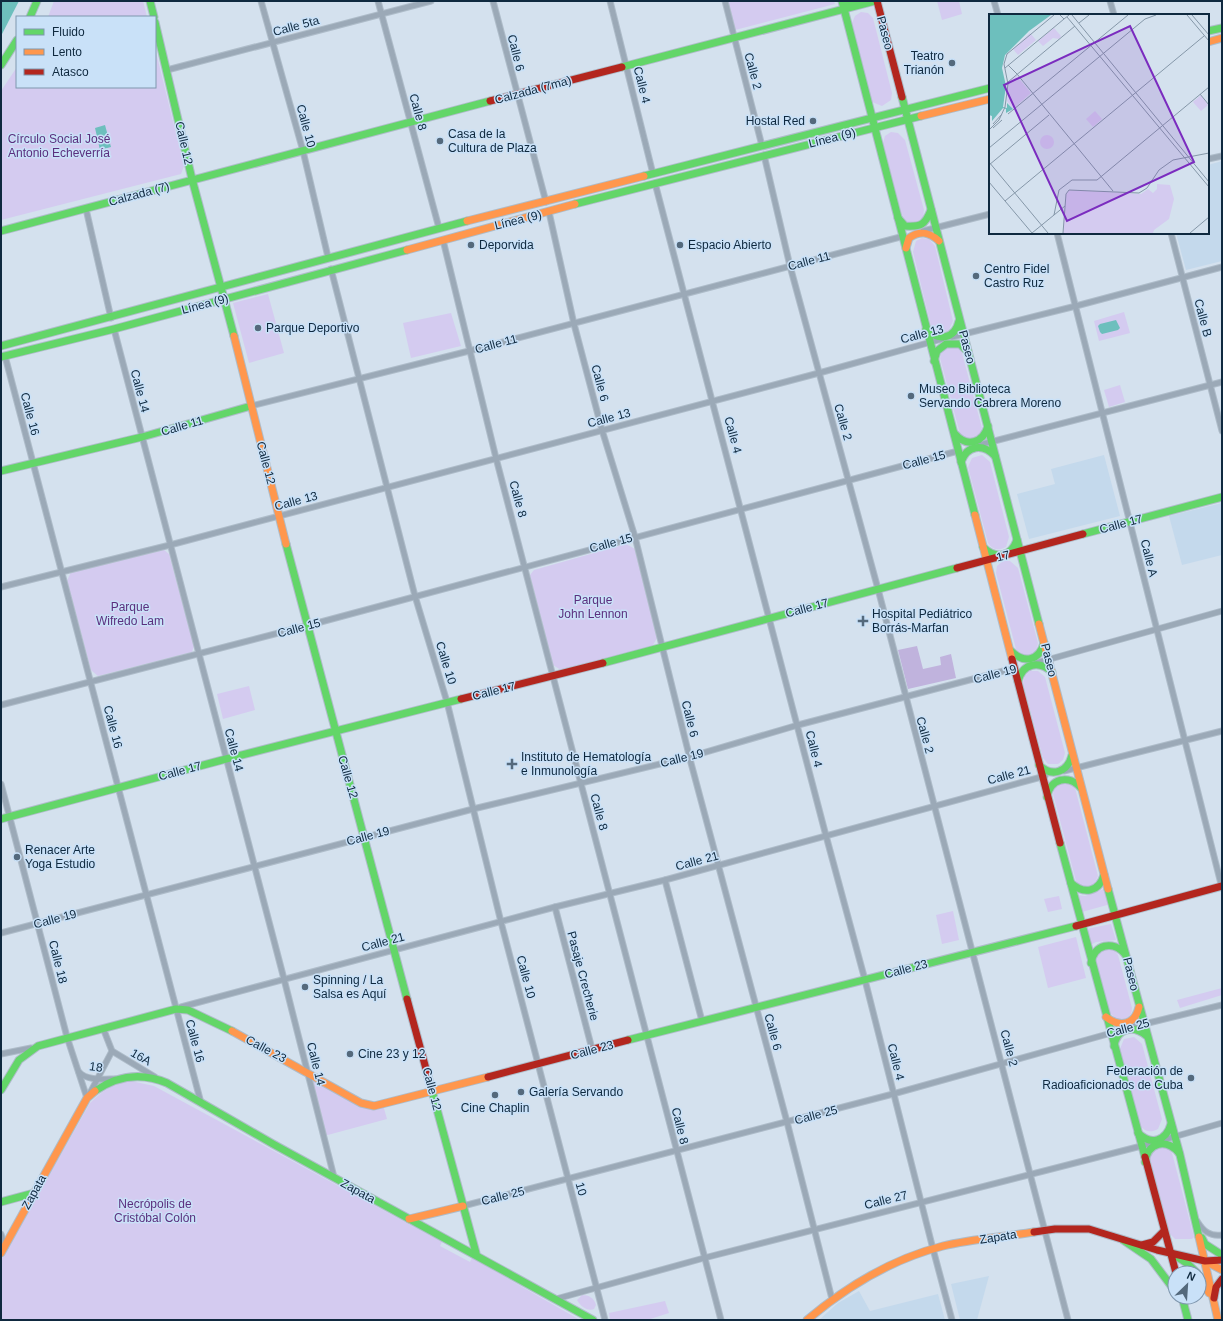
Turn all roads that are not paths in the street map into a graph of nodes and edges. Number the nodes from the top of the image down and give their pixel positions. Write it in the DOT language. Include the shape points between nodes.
graph roads {
  1 [pos="37,1"];
  2 [pos="150,1"];
  3 [pos="261,1"];
  4 [pos="378,1"];
  5 [pos="431,1"];
  6 [pos="493,1"];
  7 [pos="610,1"];
  8 [pos="725,1"];
  9 [pos="843,1"];
  10 [pos="867,1"];
  11 [pos="876,1"];
  12 [pos="994,1"];
  13 [pos="1110,1"];
  14 [pos="859,5"];
  15 [pos="844,9"];
  16 [pos="381,14"];
  17 [pos="998,14"];
  18 [pos="1114,14"];
  19 [pos="30,16"];
  20 [pos="154,16"];
  21 [pos="156,26"];
  22 [pos="1222,28"];
  23 [pos="1209,31"];
  24 [pos="734,38"];
  25 [pos="1222,38"];
  26 [pos="16,42"];
  27 [pos="273,42"];
  28 [pos="1209,42"];
  29 [pos="1,65"];
  30 [pos="627,66"];
  31 [pos="167,70"];
  32 [pos="989,88"];
  33 [pos="517,95"];
  34 [pos="989,99"];
  35 [pos="906,110"];
  36 [pos="873,118"];
  37 [pos="909,119"];
  38 [pos="410,122"];
  39 [pos="875,127"];
  40 [pos="762,146"];
  41 [pos="303,151"];
  42 [pos="764,155"];
  43 [pos="1222,156"];
  44 [pos="1209,159"];
  45 [pos="653,174"];
  46 [pos="192,179"];
  47 [pos="655,183"];
  48 [pos="546,202"];
  49 [pos="86,209"];
  50 [pos="932,210"];
  51 [pos="549,212"];
  52 [pos="989,214"];
  53 [pos="898,217"];
  54 [pos="439,228"];
  55 [pos="936,228"];
  56 [pos="1,231"];
  57 [pos="919,232"];
  58 [pos="1057,234"];
  59 [pos="1171,234"];
  60 [pos="902,236"];
  61 [pos="443,240"];
  62 [pos="940,241"];
  63 [pos="906,249"];
  64 [pos="328,258"];
  65 [pos="790,266"];
  66 [pos="1222,267"];
  67 [pos="331,269"];
  68 [pos="1182,277"];
  69 [pos="221,287"];
  70 [pos="683,296"];
  71 [pos="224,299"];
  72 [pos="1076,306"];
  73 [pos="111,318"];
  74 [pos="960,319"];
  75 [pos="574,324"];
  76 [pos="925,325"];
  77 [pos="114,329"];
  78 [pos="964,333"];
  79 [pos="945,338"];
  80 [pos="929,342"];
  81 [pos="1,345"];
  82 [pos="469,352"];
  83 [pos="969,353"];
  84 [pos="3,357"];
  85 [pos="935,365"];
  86 [pos="819,373"];
  87 [pos="360,378"];
  88 [pos="1222,382"];
  89 [pos="1210,385"];
  90 [pos="713,401"];
  91 [pos="251,406"];
  92 [pos="1102,413"];
  93 [pos="988,426"];
  94 [pos="602,430"];
  95 [pos="1222,431"];
  96 [pos="954,433"];
  97 [pos="142,437"];
  98 [pos="992,442"];
  99 [pos="974,447"];
  100 [pos="958,451"];
  101 [pos="995,456"];
  102 [pos="496,458"];
  103 [pos="961,462"];
  104 [pos="33,463"];
  105 [pos="1,471"];
  106 [pos="849,480"];
  107 [pos="387,488"];
  108 [pos="1222,497"];
  109 [pos="741,509"];
  110 [pos="279,516"];
  111 [pos="1130,522"];
  112 [pos="635,537"];
  113 [pos="1017,539"];
  114 [pos="170,545"];
  115 [pos="982,546"];
  116 [pos="1020,552"];
  117 [pos="1003,556"];
  118 [pos="986,560"];
  119 [pos="525,567"];
  120 [pos="61,571"];
  121 [pos="1,587"];
  122 [pos="878,589"];
  123 [pos="415,596"];
  124 [pos="1222,611"];
  125 [pos="770,618"];
  126 [pos="307,626"];
  127 [pos="1156,629"];
  128 [pos="1045,642"];
  129 [pos="662,647"];
  130 [pos="1010,650"];
  131 [pos="198,654"];
  132 [pos="1048,659"];
  133 [pos="1032,664"];
  134 [pos="1015,668"];
  135 [pos="1052,672"];
  136 [pos="553,676"];
  137 [pos="1018,681"];
  138 [pos="90,682"];
  139 [pos="905,697"];
  140 [pos="447,702"];
  141 [pos="1,705"];
  142 [pos="798,726"];
  143 [pos="1222,731"];
  144 [pos="335,732"];
  145 [pos="1185,741"];
  146 [pos="1072,754"];
  147 [pos="690,757"];
  148 [pos="226,759"];
  149 [pos="1038,764"];
  150 [pos="1076,768"];
  151 [pos="1059,772"];
  152 [pos="1042,777"];
  153 [pos="581,782"];
  154 [pos="1,784"];
  155 [pos="118,788"];
  156 [pos="1082,791"];
  157 [pos="1048,800"];
  158 [pos="933,807"];
  159 [pos="473,809"];
  160 [pos="10,816"];
  161 [pos="1,818"];
  162 [pos="826,836"];
  163 [pos="365,837"];
  164 [pos="254,866"];
  165 [pos="719,866"];
  166 [pos="1104,874"];
  167 [pos="665,880"];
  168 [pos="1070,882"];
  169 [pos="1222,887"];
  170 [pos="610,893"];
  171 [pos="146,895"];
  172 [pos="555,907"];
  173 [pos="1115,915"];
  174 [pos="501,922"];
  175 [pos="38,923"];
  176 [pos="1081,924"];
  177 [pos="1,933"];
  178 [pos="394,950"];
  179 [pos="972,951"];
  180 [pos="1126,956"];
  181 [pos="1091,966"];
  182 [pos="284,979"];
  183 [pos="865,980"];
  184 [pos="1222,1005"];
  185 [pos="1139,1006"];
  186 [pos="756,1007"];
  187 [pos="176,1009"];
  188 [pos="1105,1016"];
  189 [pos="702,1021"];
  190 [pos="1144,1024"];
  191 [pos="103,1028"];
  192 [pos="1127,1028"];
  193 [pos="1110,1033"];
  194 [pos="646,1035"];
  195 [pos="67,1037"];
  196 [pos="1149,1040"];
  197 [pos="31,1048"];
  198 [pos="592,1049"];
  199 [pos="1114,1050"];
  200 [pos="112,1051"];
  201 [pos="1,1054"];
  202 [pos="539,1064"];
  203 [pos="1002,1064"];
  204 [pos="77,1070"];
  205 [pos="307,1072"];
  206 [pos="118,1078"];
  207 [pos="98,1079"];
  208 [pos="160,1079"];
  209 [pos="1,1090"];
  210 [pos="433,1092"];
  211 [pos="893,1094"];
  212 [pos="87,1098"];
  213 [pos="201,1103"];
  214 [pos="787,1122"];
  215 [pos="1171,1123"];
  216 [pos="1222,1123"];
  217 [pos="1137,1132"];
  218 [pos="1175,1136"];
  219 [pos="1158,1141"];
  220 [pos="1141,1146"];
  221 [pos="677,1152"];
  222 [pos="1180,1155"];
  223 [pos="1146,1166"];
  224 [pos="1030,1174"];
  225 [pos="334,1177"];
  226 [pos="568,1179"];
  227 [pos="34,1193"];
  228 [pos="1,1202"];
  229 [pos="921,1202"];
  230 [pos="463,1206"];
  231 [pos="1195,1218"];
  232 [pos="409,1219"];
  233 [pos="813,1229"];
  234 [pos="1045,1230"];
  235 [pos="469,1231"];
  236 [pos="1164,1231"];
  237 [pos="1,1234"];
  238 [pos="1222,1235"];
  239 [pos="1123,1240"];
  240 [pos="1142,1245"];
  241 [pos="462,1246"];
  242 [pos="932,1249"];
  243 [pos="3,1250"];
  244 [pos="1170,1252"];
  245 [pos="476,1253"];
  246 [pos="1222,1255"];
  247 [pos="704,1258"];
  248 [pos="1205,1260"];
  249 [pos="1222,1260"];
  250 [pos="1174,1265"];
  251 [pos="1189,1265"];
  252 [pos="1222,1270"];
  253 [pos="1222,1279"];
  254 [pos="1167,1280"];
  255 [pos="597,1288"];
  256 [pos="1207,1290"];
  257 [pos="556,1299"];
  258 [pos="832,1300"];
  259 [pos="1213,1300"];
  260 [pos="1184,1305"];
  261 [pos="593,1320"];
  262 [pos="604,1320"];
  263 [pos="720,1320"];
  264 [pos="807,1320"];
  265 [pos="952,1320"];
  266 [pos="1068,1320"];
  267 [pos="1188,1320"];
  268 [pos="1218,1320"];
  1 -- 19 [label="main road"];
  2 -- 20 [label="main road"];
  3 -- 27 [label="street, Calle 10"];
  4 -- 16 [label="street, Calle 8"];
  5 -- 16 [label="street, Calle 5ta"];
  6 -- 33 [label="street, Calle 6"];
  7 -- 30 [label="street, Calle 4"];
  8 -- 24 [label="street, Calle 2"];
  9 -- 14 [label="main road"];
  9 -- 15 [label="main road"];
  10 -- 14 [label="main road"];
  11 -- 14 [label="main road, Calzada (7ma)"];
  11 -- 35 [label="main road, Paseo"];
  12 -- 17 [label="street"];
  13 -- 18 [label="street"];
  14 -- 15 [label="main road, Calzada (7ma)"];
  15 -- 24 [label="main road, Calzada (7ma)"];
  15 -- 36 [label="main road"];
  16 -- 27 [label="street, Calle 5ta"];
  16 -- 38 [label="street, Calle 8"];
  21 -- 31 [label="main road, Calle 12"];
  22 -- 23 [label="main road"];
  24 -- 30 [label="main road, Calzada (7ma)"];
  24 -- 40 [label="street, Calle 2"];
  25 -- 28 [label="main road"];
  26 -- 29 [label="main road"];
  27 -- 31 [label="street, Calle 5ta"];
  27 -- 41 [label="street, Calle 10"];
  30 -- 33 [label="main road, Calzada (7ma)"];
  30 -- 45 [label="street, Calle 4"];
  31 -- 46 [label="main road, Calle 12"];
  32 -- 35 [label="main road, Línea (9)"];
  33 -- 38 [label="main road, Calzada (7ma)"];
  33 -- 48 [label="street, Calle 6"];
  34 -- 37 [label="main road, Línea (9)"];
  35 -- 36 [label="main road, Línea (9)"];
  35 -- 37 [label="main road, Paseo"];
  36 -- 39 [label="main road"];
  36 -- 40 [label="main road, Línea (9)"];
  37 -- 39 [label="main road, Línea (9)"];
  37 -- 50 [label="main road, Paseo"];
  38 -- 41 [label="main road, Calzada (7ma)"];
  38 -- 54 [label="street, Calle 8"];
  39 -- 42 [label="main road, Línea (9)"];
  39 -- 53 [label="main road"];
  40 -- 45 [label="main road, Línea (9)"];
  41 -- 46 [label="main road, Calzada (7ma)"];
  41 -- 64 [label="street, Calle 10"];
  42 -- 47 [label="main road, Línea (9)"];
  42 -- 65 [label="street, Calle 2"];
  43 -- 44 [label="street"];
  45 -- 48 [label="main road, Línea (9)"];
  46 -- 49 [label="main road, Calzada (7)"];
  46 -- 69 [label="main road, Calle 12"];
  47 -- 51 [label="main road, Línea (9)"];
  47 -- 70 [label="street, Calle 4"];
  48 -- 54 [label="main road, Línea (9)"];
  49 -- 56 [label="main road"];
  49 -- 73 [label="street"];
  50 -- 53 [label="main road" via="927,221 917,227 905,226"];
  50 -- 55 [label="main road, Paseo"];
  51 -- 61 [label="main road, Línea (9)"];
  51 -- 75 [label="street, Calle 6"];
  52 -- 55 [label="street, Calle 11"];
  53 -- 60 [label="main road"];
  54 -- 64 [label="main road, Línea (9)"];
  55 -- 57 [label="street, Calle 11"];
  55 -- 62 [label="main road, Paseo"];
  57 -- 60 [label="street, Calle 11"];
  57 -- 62 [label="main road" via="931,233"];
  57 -- 63 [label="main road" via="909,238"];
  58 -- 72 [label="street, Calle A"];
  59 -- 68 [label="street, Calle B"];
  60 -- 63 [label="main road"];
  60 -- 65 [label="street, Calle 11"];
  61 -- 67 [label="main road, Línea (9)"];
  61 -- 82 [label="street, Calle 8"];
  62 -- 74 [label="main road, Paseo"];
  63 -- 76 [label="main road"];
  64 -- 69 [label="main road, Línea (9)"];
  65 -- 70 [label="street, Calle 11"];
  65 -- 86 [label="street, Calle 2"];
  66 -- 68 [label="street, Calle 13"];
  67 -- 71 [label="main road, Línea (9)"];
  67 -- 87 [label="street, Calle 10"];
  68 -- 72 [label="street, Calle 13"];
  68 -- 89 [label="street, Calle B"];
  69 -- 71 [label="main road, Calle 12"];
  69 -- 73 [label="main road, Línea (9)"];
  70 -- 75 [label="street, Calle 11"];
  70 -- 90 [label="street, Calle 4"];
  71 -- 77 [label="main road, Línea (9)"];
  71 -- 91 [label="main road, Calle 12"];
  72 -- 78 [label="street, Calle 13"];
  72 -- 92 [label="street, Calle A"];
  73 -- 81 [label="main road, Línea (9)"];
  74 -- 78 [label="main road, Paseo"];
  74 -- 79 [label="main road" via="957,330"];
  75 -- 82 [label="street, Calle 11"];
  75 -- 94 [label="street, Calle 6"];
  76 -- 79 [label="main road" via="930,335"];
  76 -- 80 [label="main road"];
  77 -- 84 [label="main road, Línea (9)"];
  77 -- 97 [label="street, Calle 14"];
  78 -- 79 [label="street, Calle 13"];
  78 -- 83 [label="main road, Paseo"];
  79 -- 80 [label="street, Calle 13"];
  80 -- 85 [label="main road"];
  80 -- 86 [label="street, Calle 13"];
  82 -- 87 [label="street, Calle 11"];
  82 -- 102 [label="street, Calle 8"];
  83 -- 85 [label="main road" via="960,344 947,343 935,353"];
  83 -- 93 [label="main road, Paseo"];
  84 -- 104 [label="street, Calle 16"];
  85 -- 96 [label="main road"];
  86 -- 90 [label="street, Calle 13"];
  86 -- 106 [label="street, Calle 2"];
  87 -- 91 [label="street, Calle 11"];
  87 -- 107 [label="street, Calle 10"];
  88 -- 89 [label="street, Calle 15"];
  89 -- 92 [label="street, Calle 15"];
  89 -- 95 [label="street, Calle B"];
  90 -- 94 [label="street, Calle 13"];
  90 -- 109 [label="street, Calle 4"];
  91 -- 97 [label="main road, Calle 11"];
  91 -- 110 [label="main road, Calle 12"];
  92 -- 98 [label="street, Calle 15"];
  92 -- 111 [label="street, Calle A"];
  93 -- 96 [label="main road" via="984,437 973,443 963,442"];
  93 -- 98 [label="main road, Paseo"];
  94 -- 102 [label="street, Calle 13"];
  94 -- 112 [label="street, Calle 6"];
  96 -- 100 [label="main road"];
  97 -- 104 [label="main road, Calle 11"];
  97 -- 114 [label="street, Calle 14"];
  98 -- 99 [label="street, Calle 15"];
  98 -- 101 [label="main road, Paseo"];
  99 -- 100 [label="main road, Calle 15"];
  99 -- 101 [label="main road" via="987,448"];
  99 -- 103 [label="main road" via="965,452"];
  100 -- 103 [label="main road"];
  100 -- 106 [label="street, Calle 15"];
  101 -- 113 [label="main road, Paseo"];
  102 -- 107 [label="street, Calle 13"];
  102 -- 119 [label="street, Calle 8"];
  103 -- 115 [label="main road"];
  104 -- 105 [label="main road, Calle 11"];
  104 -- 120 [label="street, Calle 16"];
  106 -- 109 [label="street, Calle 15"];
  106 -- 122 [label="street, Calle 2"];
  107 -- 110 [label="street, Calle 13"];
  107 -- 123 [label="street, Calle 10"];
  108 -- 111 [label="main road, Calle 17"];
  109 -- 112 [label="street, Calle 15"];
  109 -- 125 [label="street, Calle 4"];
  110 -- 114 [label="street, Calle 13"];
  110 -- 126 [label="main road, Calle 12"];
  111 -- 116 [label="main road, Calle 17"];
  111 -- 127 [label="street, Calle A"];
  112 -- 119 [label="street, Calle 15"];
  112 -- 129 [label="street, Calle 6"];
  113 -- 116 [label="main road, Paseo"];
  113 -- 117 [label="main road" via="1013,550"];
  114 -- 120 [label="street, Calle 13"];
  114 -- 131 [label="street, Calle 14"];
  115 -- 117 [label="main road" via="991,555"];
  115 -- 118 [label="main road"];
  116 -- 117 [label="main road, 17"];
  116 -- 128 [label="main road, Paseo"];
  117 -- 118 [label="main road, 17"];
  118 -- 122 [label="main road, Calle 17"];
  118 -- 130 [label="main road"];
  119 -- 123 [label="street, Calle 15"];
  119 -- 136 [label="street, Calle 8"];
  120 -- 121 [label="street, Calle 13"];
  120 -- 138 [label="street, Calle 16"];
  122 -- 125 [label="main road, Calle 17"];
  122 -- 139 [label="street, Calle 2"];
  123 -- 126 [label="street, Calle 15"];
  123 -- 140 [label="street, Calle 10"];
  124 -- 127 [label="street, Calle 19"];
  125 -- 129 [label="main road, Calle 17"];
  125 -- 142 [label="street, Calle 4"];
  126 -- 131 [label="street, Calle 15"];
  126 -- 144 [label="main road, Calle 12"];
  127 -- 132 [label="street, Calle 19"];
  127 -- 145 [label="street, Calle A"];
  128 -- 130 [label="main road" via="1040,654 1031,660 1025,661"];
  128 -- 132 [label="main road, Paseo"];
  129 -- 136 [label="main road, Calle 17"];
  129 -- 147 [label="street, Calle 6"];
  130 -- 134 [label="main road"];
  131 -- 138 [label="street, Calle 15"];
  131 -- 148 [label="street, Calle 14"];
  132 -- 133 [label="street, Calle 19"];
  132 -- 135 [label="main road, Paseo"];
  133 -- 134 [label="main road, Calle 19"];
  133 -- 135 [label="main road" via="1043,665"];
  133 -- 137 [label="main road" via="1022,670"];
  134 -- 137 [label="main road"];
  134 -- 139 [label="street, Calle 19"];
  135 -- 146 [label="main road, Paseo"];
  136 -- 140 [label="main road, Calle 17"];
  136 -- 153 [label="street, Calle 8"];
  137 -- 149 [label="main road"];
  138 -- 141 [label="street, Calle 15"];
  138 -- 155 [label="street, Calle 16"];
  139 -- 142 [label="street, Calle 19"];
  139 -- 158 [label="street, Calle 2"];
  140 -- 144 [label="main road, Calle 17"];
  140 -- 159 [label="street, Calle 10"];
  142 -- 147 [label="street, Calle 19"];
  142 -- 162 [label="street, Calle 4"];
  143 -- 145 [label="street, Calle 21"];
  144 -- 148 [label="main road, Calle 17"];
  144 -- 163 [label="main road, Calle 12"];
  145 -- 150 [label="street, Calle 21"];
  145 -- 169 [label="street, Calle A"];
  146 -- 150 [label="main road, Paseo"];
  146 -- 151 [label="main road" via="1069,766"];
  147 -- 153 [label="street, Calle 19"];
  147 -- 165 [label="street, Calle 6"];
  148 -- 155 [label="main road, Calle 17"];
  148 -- 164 [label="street, Calle 14"];
  149 -- 151 [label="main road" via="1047,772"];
  149 -- 152 [label="main road"];
  150 -- 151 [label="street, Calle 21"];
  150 -- 156 [label="main road, Paseo"];
  151 -- 152 [label="street, Calle 21"];
  152 -- 157 [label="main road"];
  152 -- 158 [label="street, Calle 21"];
  153 -- 159 [label="street, Calle 19"];
  153 -- 170 [label="street, Calle 8"];
  154 -- 160 [label="street, Calle 18"];
  155 -- 160 [label="main road, Calle 17"];
  155 -- 171 [label="street, Calle 16"];
  156 -- 157 [label="main road" via="1080,786 1071,780 1061,779 1049,789"];
  156 -- 166 [label="main road, Paseo"];
  157 -- 168 [label="main road"];
  158 -- 162 [label="street, Calle 21"];
  158 -- 179 [label="street, Calle 2"];
  159 -- 163 [label="street, Calle 19"];
  159 -- 174 [label="street, Calle 10"];
  160 -- 161 [label="main road, Calle 17"];
  160 -- 175 [label="street, Calle 18"];
  162 -- 165 [label="street, Calle 21"];
  162 -- 183 [label="street, Calle 4"];
  163 -- 164 [label="street, Calle 19"];
  163 -- 178 [label="main road, Calle 12"];
  164 -- 171 [label="street, Calle 19"];
  164 -- 182 [label="street, Calle 14"];
  165 -- 167 [label="street, Calle 21"];
  165 -- 186 [label="street, Calle 6"];
  166 -- 168 [label="main road" via="1101,885 1091,891 1079,890"];
  166 -- 173 [label="main road, Paseo"];
  167 -- 170 [label="street, Calle 21"];
  167 -- 189 [label="street"];
  168 -- 176 [label="main road"];
  169 -- 173 [label="main road, Calle 23"];
  170 -- 172 [label="street, Calle 21"];
  170 -- 194 [label="street, Calle 8"];
  171 -- 175 [label="street, Calle 19"];
  171 -- 187 [label="street, Calle 16"];
  172 -- 174 [label="street, Calle 21"];
  172 -- 198 [label="street, Pasaje Crecherie"];
  173 -- 176 [label="main road, Calle 23"];
  173 -- 180 [label="main road, Paseo"];
  174 -- 178 [label="street, Calle 21"];
  174 -- 202 [label="street, Calle 10"];
  175 -- 177 [label="street, Calle 19"];
  175 -- 195 [label="street, Calle 18"];
  176 -- 179 [label="main road, Calle 23"];
  176 -- 181 [label="main road"];
  178 -- 182 [label="street, Calle 21"];
  178 -- 210 [label="main road, Calle 12"];
  179 -- 183 [label="main road, Calle 23"];
  179 -- 203 [label="street, Calle 2"];
  180 -- 181 [label="main road" via="1115,945 1105,944 1096,950"];
  180 -- 185 [label="main road, Paseo"];
  181 -- 188 [label="main road"];
  182 -- 187 [label="street, Calle 21"];
  182 -- 205 [label="street, Calle 14"];
  183 -- 186 [label="main road, Calle 23"];
  183 -- 211 [label="street, Calle 4"];
  184 -- 190 [label="street, Calle 25"];
  185 -- 188 [label="main road" via="1136,1017 1126,1024 1114,1024"];
  185 -- 190 [label="main road, Paseo"];
  186 -- 189 [label="main road, Calle 23"];
  186 -- 214 [label="street, Calle 6"];
  187 -- 191 [label="main road, Calle 23"];
  187 -- 205 [label="main road, Calle 23" via="188,1010 214,1021"];
  187 -- 213 [label="street, Calle 16"];
  188 -- 193 [label="main road"];
  189 -- 194 [label="main road, Calle 23"];
  190 -- 192 [label="street, Calle 25"];
  190 -- 196 [label="main road, Paseo"];
  191 -- 195 [label="main road, Calle 23"];
  191 -- 200 [label="street, 16A"];
  192 -- 193 [label="street, Calle 25"];
  192 -- 196 [label="main road" via="1143,1031"];
  192 -- 199 [label="main road" via="1115,1038"];
  193 -- 199 [label="main road"];
  193 -- 203 [label="street, Calle 25"];
  194 -- 198 [label="main road, Calle 23"];
  194 -- 221 [label="street, Calle 8"];
  195 -- 197 [label="main road, Calle 23"];
  195 -- 204 [label="street, Calle 18"];
  196 -- 215 [label="main road, Paseo"];
  197 -- 201 [label="street"];
  197 -- 209 [label="main road, Calle 23" via="22,1054"];
  198 -- 202 [label="main road, Calle 23"];
  199 -- 217 [label="main road"];
  200 -- 207 [label="street, 16A"];
  200 -- 208 [label="street, 16A"];
  202 -- 210 [label="main road, Calle 23"];
  202 -- 226 [label="street, 10"];
  203 -- 211 [label="street, Calle 25"];
  203 -- 224 [label="street, Calle 2"];
  204 -- 207 [label="street, 18" via="85,1077"];
  204 -- 212 [label="street, Calle 18"];
  205 -- 210 [label="main road, Calle 23" via="356,1101 374,1106"];
  205 -- 225 [label="street, Calle 14"];
  206 -- 207 [label="street, 18"];
  206 -- 208 [label="main road, Zapata" via="138,1075"];
  206 -- 212 [label="main road, Zapata"];
  207 -- 212 [label="street, 16A"];
  208 -- 213 [label="main road, Zapata"];
  210 -- 230 [label="main road, Calle 12"];
  211 -- 214 [label="street, Calle 25"];
  211 -- 229 [label="street, Calle 4"];
  212 -- 227 [label="main road, Zapata"];
  213 -- 225 [label="main road, Zapata"];
  214 -- 221 [label="street, Calle 25"];
  214 -- 233 [label="street, Calle 6"];
  215 -- 218 [label="main road, Paseo"];
  215 -- 219 [label="main road" via="1168,1134"];
  216 -- 218 [label="street, Calle 27"];
  217 -- 219 [label="main road" via="1146,1141"];
  217 -- 220 [label="main road"];
  218 -- 219 [label="street, Calle 27"];
  218 -- 222 [label="main road, Paseo"];
  219 -- 220 [label="street, Calle 27"];
  220 -- 223 [label="main road"];
  220 -- 224 [label="street, Calle 27"];
  221 -- 226 [label="street, Calle 25"];
  221 -- 247 [label="street, Calle 8"];
  222 -- 223 [label="main road" via="1178,1150 1169,1144 1159,1144 1147,1154"];
  222 -- 231 [label="main road, Paseo"];
  223 -- 236 [label="main road"];
  224 -- 229 [label="street, Calle 27"];
  224 -- 234 [label="street, Calle 2"];
  225 -- 232 [label="main road, Zapata"];
  226 -- 230 [label="street, Calle 25"];
  226 -- 255 [label="street, 10"];
  227 -- 228 [label="main road"];
  227 -- 243 [label="main road, Zapata"];
  229 -- 233 [label="street, Calle 27"];
  229 -- 242 [label="street, Calle 4"];
  230 -- 232 [label="main road, Calle 25"];
  230 -- 235 [label="main road, Calle 12"];
  231 -- 238 [label="street" via="1206,1232"];
  231 -- 246 [label="main road" via="1205,1244"];
  231 -- 248 [label="main road, Paseo"];
  232 -- 241 [label="main road, Zapata"];
  233 -- 247 [label="street, Calle 27"];
  233 -- 258 [label="street, Calle 6"];
  234 -- 239 [label="main road, Zapata" via="1083,1228"];
  234 -- 242 [label="main road, Zapata"];
  234 -- 266 [label="street, Calle 2"];
  235 -- 241 [label="main road"];
  235 -- 245 [label="main road, Calle 12"];
  236 -- 240 [label="main road" via="1153,1242"];
  236 -- 244 [label="main road"];
  237 -- 243 [label="street"];
  239 -- 240 [label="main road, Zapata"];
  239 -- 254 [label="main road" via="1151,1259"];
  240 -- 244 [label="main road, Zapata"];
  241 -- 245 [label="main road, Zapata"];
  242 -- 258 [label="main road, Zapata" via="882,1268"];
  242 -- 265 [label="street, Calle 4"];
  244 -- 248 [label="main road, Zapata"];
  244 -- 250 [label="main road"];
  244 -- 251 [label="main road"];
  245 -- 257 [label="main road, Zapata"];
  247 -- 255 [label="street, Calle 27"];
  247 -- 263 [label="street, Calle 8"];
  248 -- 249 [label="main road, Zapata"];
  248 -- 252 [label="main road, Zapata"];
  248 -- 259 [label="main road, Paseo"];
  253 -- 259 [label="main road" via="1216,1287"];
  255 -- 257 [label="street, Calle 27"];
  255 -- 262 [label="street, 10"];
  256 -- 259 [label="main road"];
  257 -- 261 [label="main road, Zapata"];
  258 -- 264 [label="main road, Zapata"];
  259 -- 268 [label="main road, Paseo"];
  260 -- 267 [label="main road"];
}
